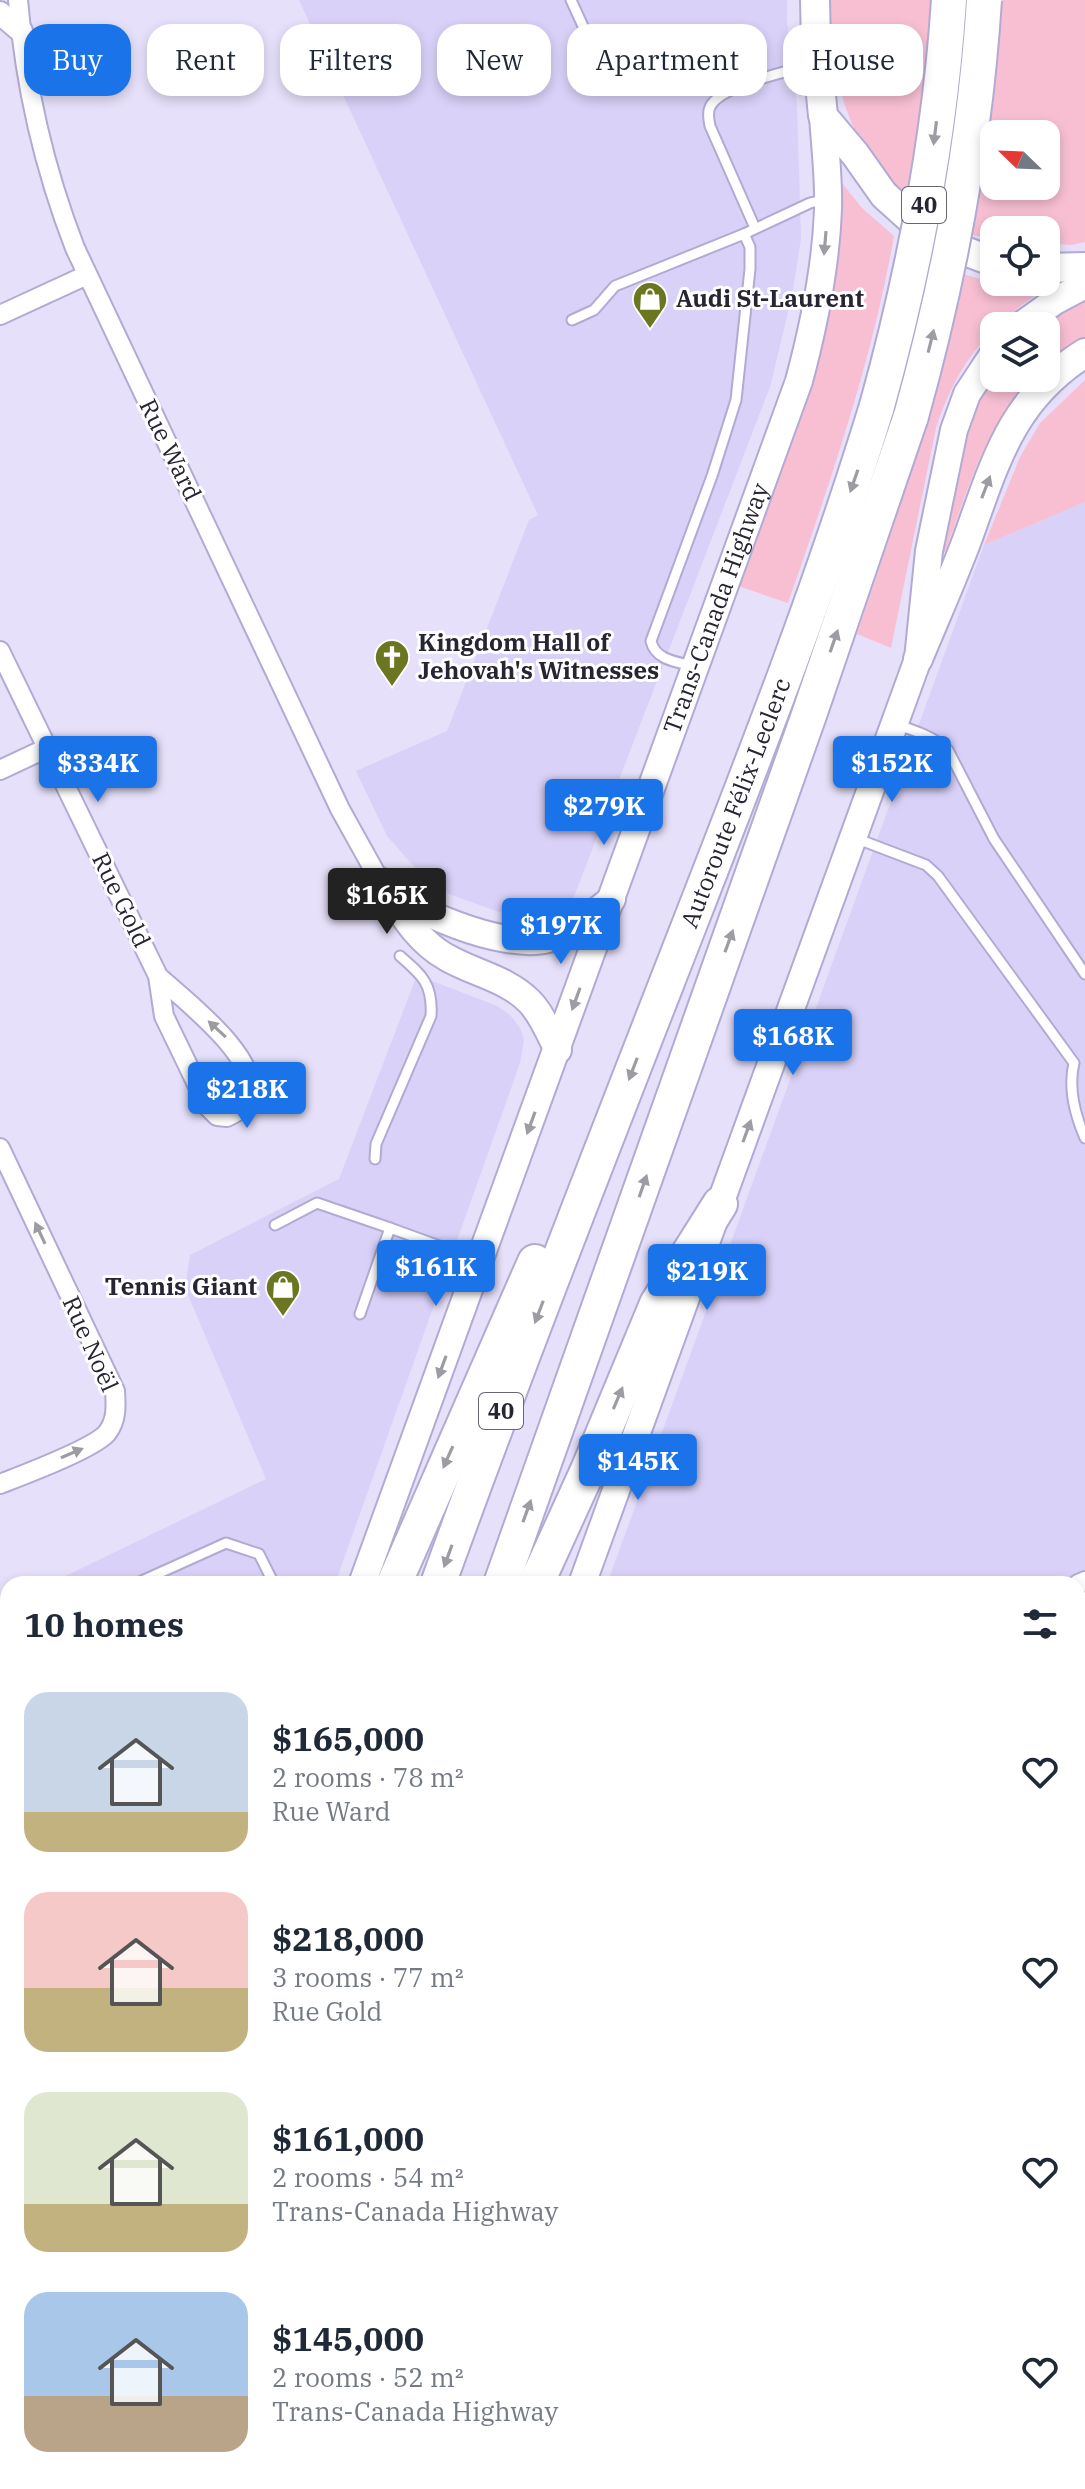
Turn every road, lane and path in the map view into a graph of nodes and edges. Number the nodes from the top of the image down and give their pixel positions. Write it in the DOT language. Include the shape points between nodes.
graph roads {
  1 [pos="18,0"];
  2 [pos="571,0"];
  3 [pos="815,0"];
  4 [pos="949,0"];
  5 [pos="984,0"];
  6 [pos="0,13"];
  7 [pos="582,24"];
  8 [pos="816,24"];
  9 [pos="21,31"];
  10 [pos="783,73"];
  11 [pos="821,96"];
  12 [pos="823,116"];
  13 [pos="828,199"];
  14 [pos="755,228"];
  15 [pos="744,234"];
  16 [pos="980,257"];
  17 [pos="1085,267"];
  18 [pos="1060,268"];
  19 [pos="87,275"];
  20 [pos="1085,285"];
  21 [pos="1040,312"];
  22 [pos="0,315"];
  23 [pos="572,320"];
  24 [pos="1085,353"];
  25 [pos="980,374"];
  26 [pos="0,651"];
  27 [pos="918,659"];
  28 [pos="696,667"];
  29 [pos="894,724"];
  30 [pos="47,748"];
  31 [pos="0,770"];
  32 [pos="853,837"];
  33 [pos="380,881"];
  34 [pos="612,899"];
  35 [pos="400,956"];
  36 [pos="1085,974"];
  37 [pos="158,976"];
  38 [pos="558,1050"];
  39 [pos="619,1107"];
  40 [pos="1085,1138"];
  41 [pos="0,1148"];
  42 [pos="375,1159"];
  43 [pos="720,1204"];
  44 [pos="275,1225"];
  45 [pos="390,1228"];
  46 [pos="480,1261"];
  47 [pos="360,1314"];
  48 [pos="0,1484"];
  49 [pos="153,1576"];
  50 [pos="270,1576"];
  51 [pos="365,1576"];
  52 [pos="398,1576"];
  53 [pos="441,1576"];
  54 [pos="504,1576"];
  55 [pos="540,1576"];
  56 [pos="585,1576"];
  1 -- 9 [label="street, Rue Ward"];
  2 -- 7 [label="lane"];
  3 -- 8 [label="main road"];
  4 -- 39 [label="highway, Autoroute Félix-Leclerc / 40, one-way, bridge" via="929,178 901,318 858,470"];
  54 -- 5 [label="highway, Autoroute Félix-Leclerc / 40, one-way, bridge" via="901,449 955,231"];
  6 -- 9 [label="street"];
  9 -- 19 [label="street, Rue Ward" via="40,142"];
  10 -- 14 [label="lane" via="724,93 708,112"];
  11 -- 12 [label="main road"];
  12 -- 13 [label="main road, Trans-Canada Highway"];
  12 -- 16 [label="main road" via="884,195 914,222 949,245"];
  13 -- 14 [label="lane"];
  13 -- 28 [label="main road, Trans-Canada Highway, one-way" via="820,288 799,381"];
  14 -- 15 [label="lane"];
  15 -- 23 [label="lane" via="615,286 594,310"];
  15 -- 28 [label="lane" via="750,269 736,400 651,641 659,655"];
  17 -- 18 [label="main road"];
  19 -- 22 [label="street"];
  19 -- 33 [label="street, Rue Ward" via="347,822"];
  20 -- 21 [label="main road"];
  27 -- 24 [label="main road, one-way" via="1012,426 1039,390"];
  25 -- 27 [label="main road" via="954,430 929,551"];
  26 -- 30 [label="street, Rue Gold"];
  27 -- 29 [label="main road"];
  28 -- 34 [label="main road, Trans-Canada Highway"];
  29 -- 32 [label="main road"];
  29 -- 36 [label="lane" via="948,750 994,839"];
  30 -- 31 [label="street"];
  30 -- 37 [label="street, Rue Gold"];
  32 -- 40 [label="lane" via="926,865 938,876 1074,1063 1076,1118"];
  43 -- 32 [label="main road, one-way"];
  33 -- 34 [label="main road" via="437,917 499,937 531,941 568,932"];
  33 -- 38 [label="main road" via="430,947 502,981 527,999"];
  34 -- 38 [label="main road, Trans-Canada Highway, one-way"];
  35 -- 42 [label="lane" via="423,975 431,1016 376,1144"];
  37 -- 37 [label="street, Rue Gold, one-way" via="164,1016 208,1107 227,1117 250,1097 246,1071 226,1036"];
  38 -- 46 [label="main road, Trans-Canada Highway, one-way"];
  39 -- 52 [label="highway, one-way" via="548,1232"];
  39 -- 53 [label="highway, Autoroute Félix-Leclerc / 40, one-way"];
  48 -- 41 [label="street, Rue Noël, one-way" via="93,1444 107,1433 116,1413 115,1391"];
  55 -- 43 [label="highway, one-way" via="657,1304"];
  43 -- 56 [label="main road"];
  44 -- 45 [label="lane" via="317,1203"];
  45 -- 46 [label="lane"];
  45 -- 47 [label="lane"];
  46 -- 51 [label="main road, Trans-Canada Highway, one-way"];
  49 -- 50 [label="lane" via="226,1543 259,1554"];
}
